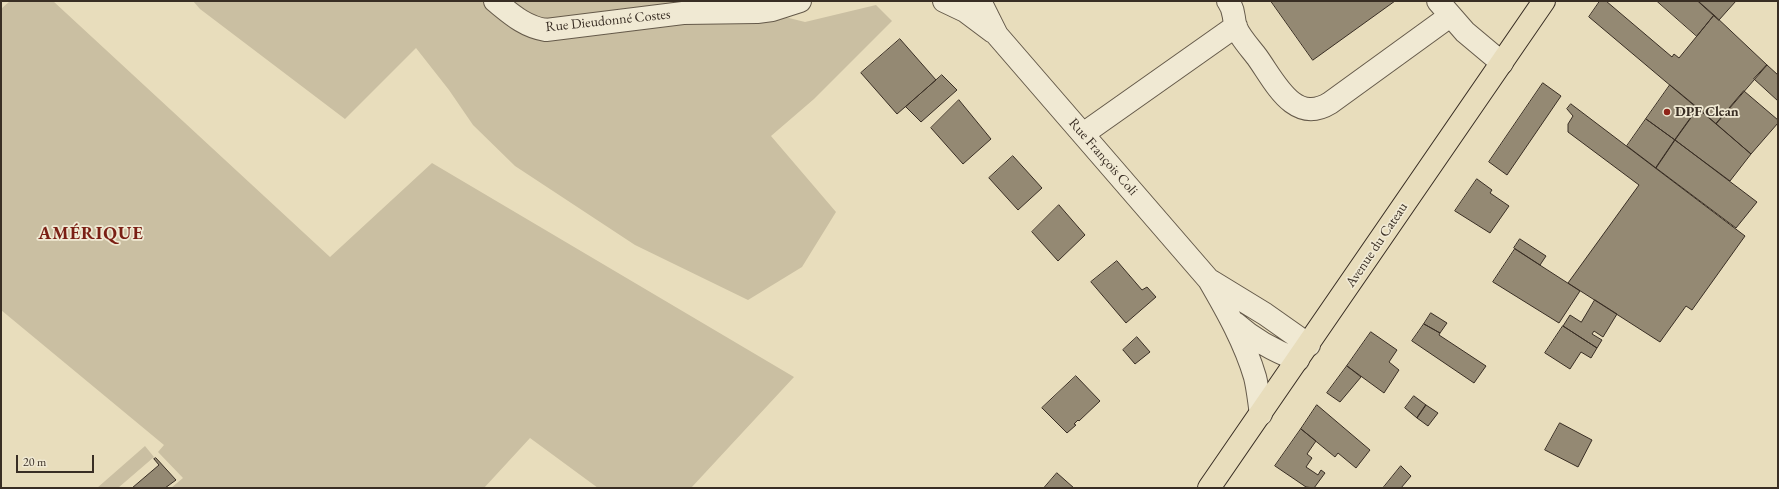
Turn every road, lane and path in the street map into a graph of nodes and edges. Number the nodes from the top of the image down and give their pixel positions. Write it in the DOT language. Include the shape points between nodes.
graph roads {
  1 [pos="495,1"];
  2 [pos="705,1"];
  3 [pos="800,1"];
  4 [pos="944,1"];
  5 [pos="980,1"];
  6 [pos="1228,1"];
  7 [pos="1544,1"];
  8 [pos="1444,8"];
  9 [pos="683,13"];
  10 [pos="1236,26"];
  11 [pos="997,35"];
  12 [pos="1502,63"];
  13 [pos="1083,134"];
  14 [pos="1209,280"];
  15 [pos="1231,320"];
  16 [pos="1303,352"];
  17 [pos="1261,414"];
  18 [pos="1209,488"];
  1 -- 9 [label="street, Rue Dieudonné Costes" via="527,25 546,30"];
  2 -- 9 [label="street, Rue Dieudonné Costes"];
  3 -- 9 [label="street, Rue Dieudonné Costes" via="757,12"];
  4 -- 11 [label="street, Rue François Coli"];
  5 -- 11 [label="street, Rue François Coli"];
  6 -- 10 [label="street" via="1234,10"];
  7 -- 12 [label="main road, Avenue du Cateau"];
  8 -- 10 [label="street" via="1330,103 1316,110 1301,108 1289,100"];
  8 -- 12 [label="street" via="1465,32"];
  10 -- 13 [label="street"];
  11 -- 13 [label="street, Rue François Coli"];
  12 -- 16 [label="main road, Avenue du Cateau"];
  13 -- 14 [label="street, Rue François Coli"];
  14 -- 15 [label="street, Rue François Coli"];
  14 -- 16 [label="street, Rue François Coli" via="1265,314"];
  15 -- 16 [label="street, Rue François Coli" via="1268,348"];
  15 -- 17 [label="street, Rue François Coli" via="1250,361"];
  16 -- 17 [label="main road, Avenue du Cateau"];
  17 -- 18 [label="main road, Avenue du Cateau"];
}
